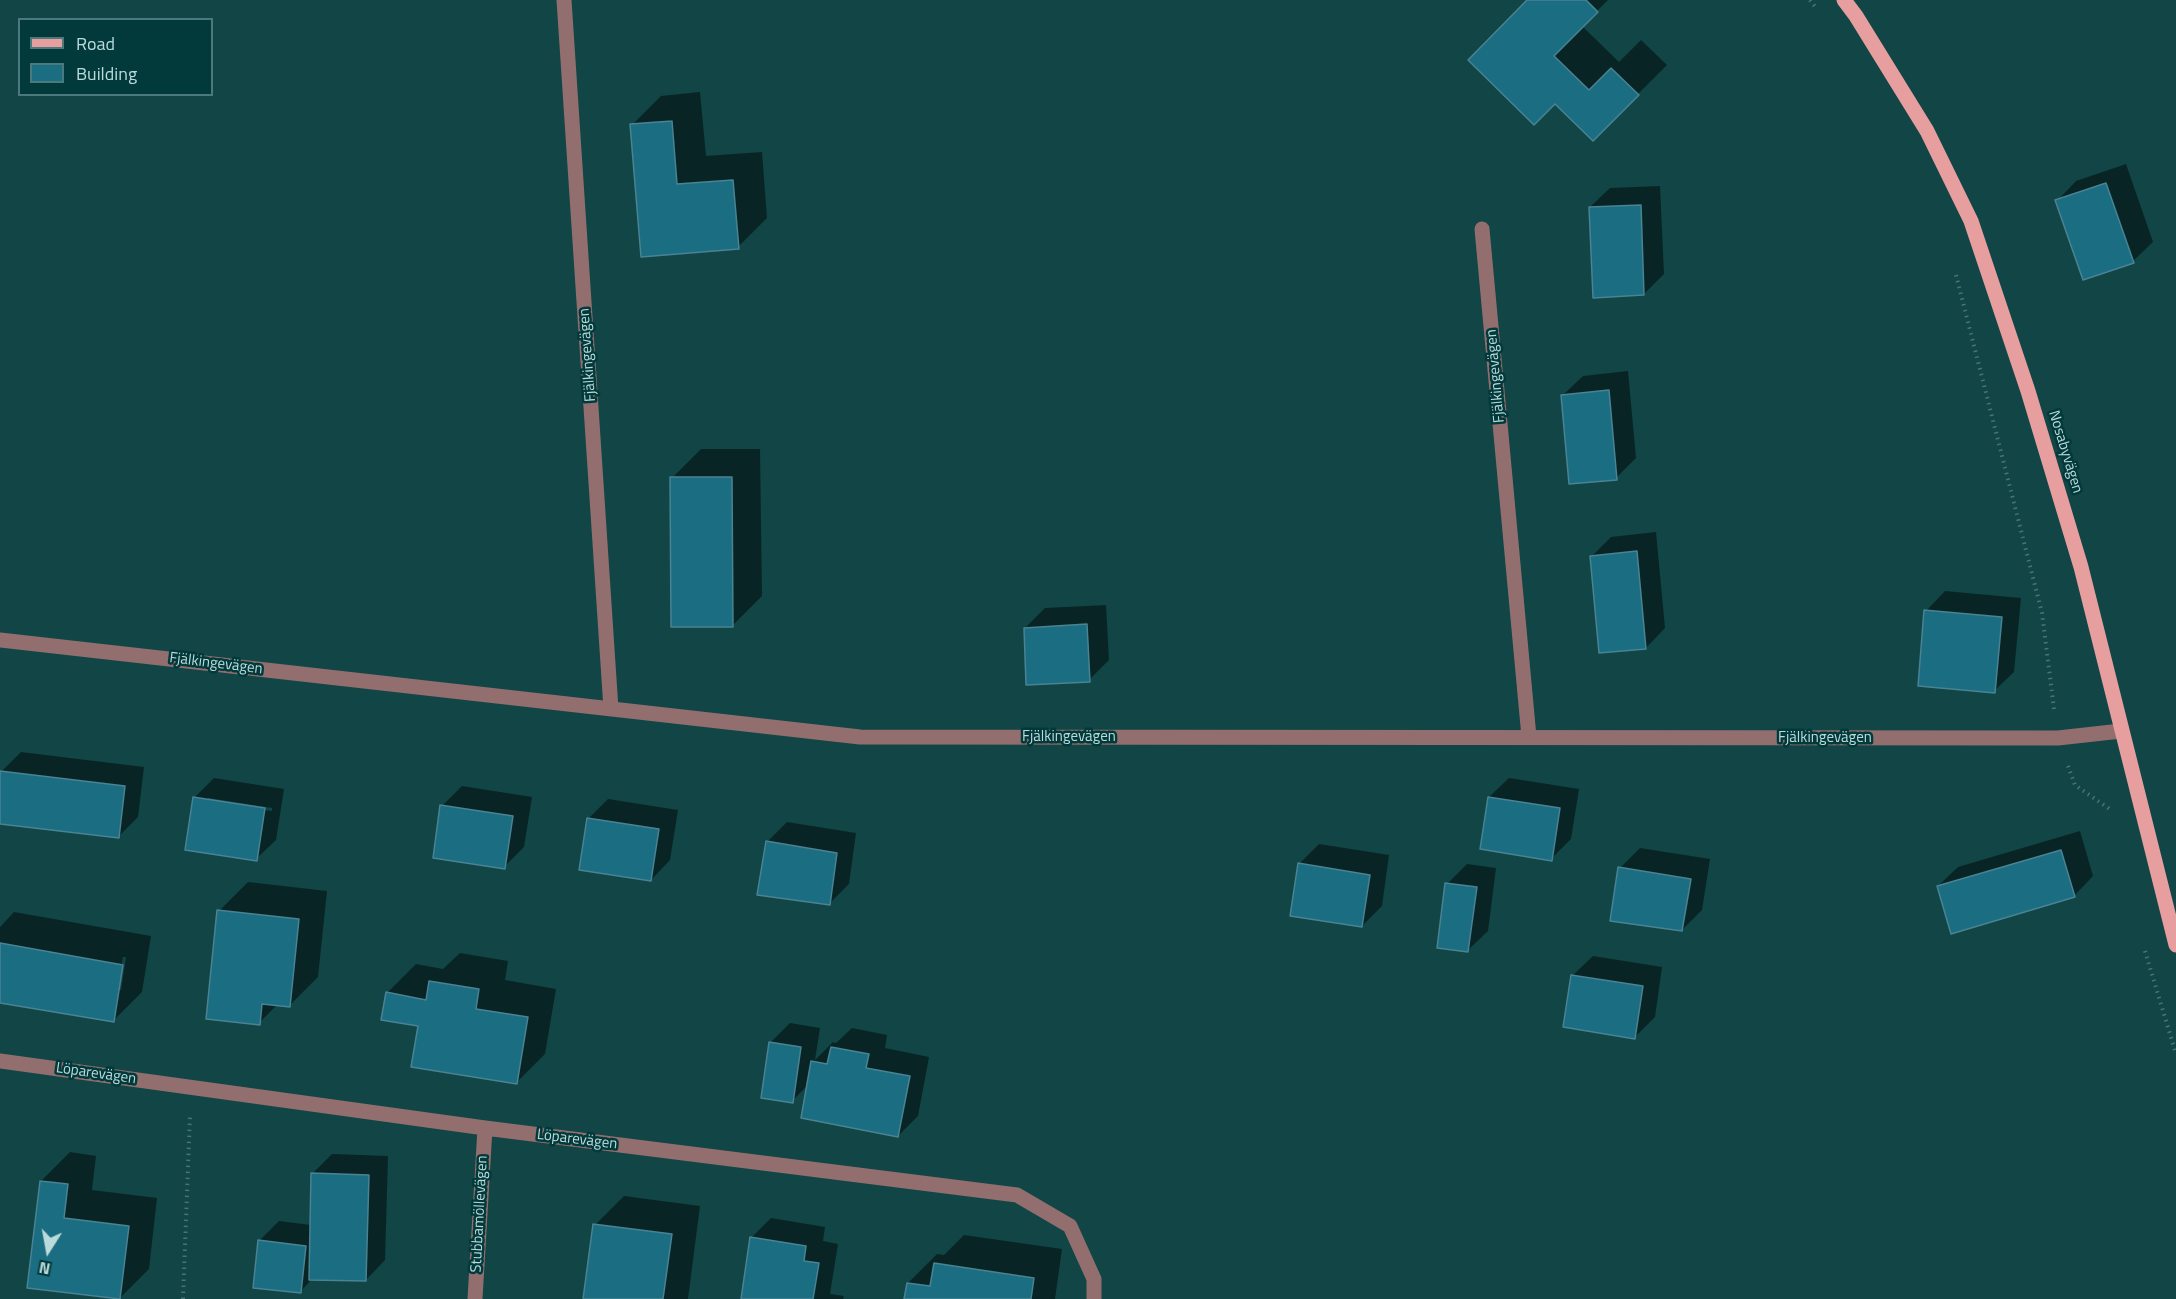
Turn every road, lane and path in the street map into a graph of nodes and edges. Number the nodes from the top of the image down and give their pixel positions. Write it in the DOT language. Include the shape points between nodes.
graph roads {
  1 [pos="564,0"];
  2 [pos="1810,0"];
  3 [pos="1844,0"];
  4 [pos="1817,9"];
  5 [pos="1482,229"];
  6 [pos="1954,267"];
  7 [pos="0,640"];
  8 [pos="611,709"];
  9 [pos="2121,730"];
  10 [pos="1529,738"];
  11 [pos="2058,738"];
  12 [pos="2113,811"];
  13 [pos="2144,945"];
  14 [pos="2176,945"];
  15 [pos="2176,1054"];
  16 [pos="0,1061"];
  17 [pos="191,1088"];
  18 [pos="485,1128"];
  19 [pos="183,1299"];
  20 [pos="475,1299"];
  21 [pos="1094,1299"];
  1 -- 8 [label="street, Fjälkingevägen"];
  2 -- 4 [label="path"];
  3 -- 9 [label="main road, Nosabyvägen" via="1927,131 1971,221 2081,567"];
  5 -- 10 [label="street, Fjälkingevägen"];
  6 -- 11 [label="path" via="2042,613"];
  7 -- 8 [label="street, Fjälkingevägen"];
  8 -- 10 [label="street, Fjälkingevägen" via="860,737"];
  9 -- 11 [label="street, Fjälkingevägen"];
  9 -- 14 [label="main road, Nosabyvägen"];
  10 -- 11 [label="street, Fjälkingevägen"];
  11 -- 12 [label="path" via="2075,785"];
  13 -- 15 [label="path"];
  16 -- 17 [label="street, Löparevägen"];
  17 -- 18 [label="street, Löparevägen"];
  17 -- 19 [label="path"];
  18 -- 20 [label="street, Stubbamöllevägen"];
  18 -- 21 [label="street, Löparevägen" via="1017,1195 1070,1226 1094,1280"];
}
